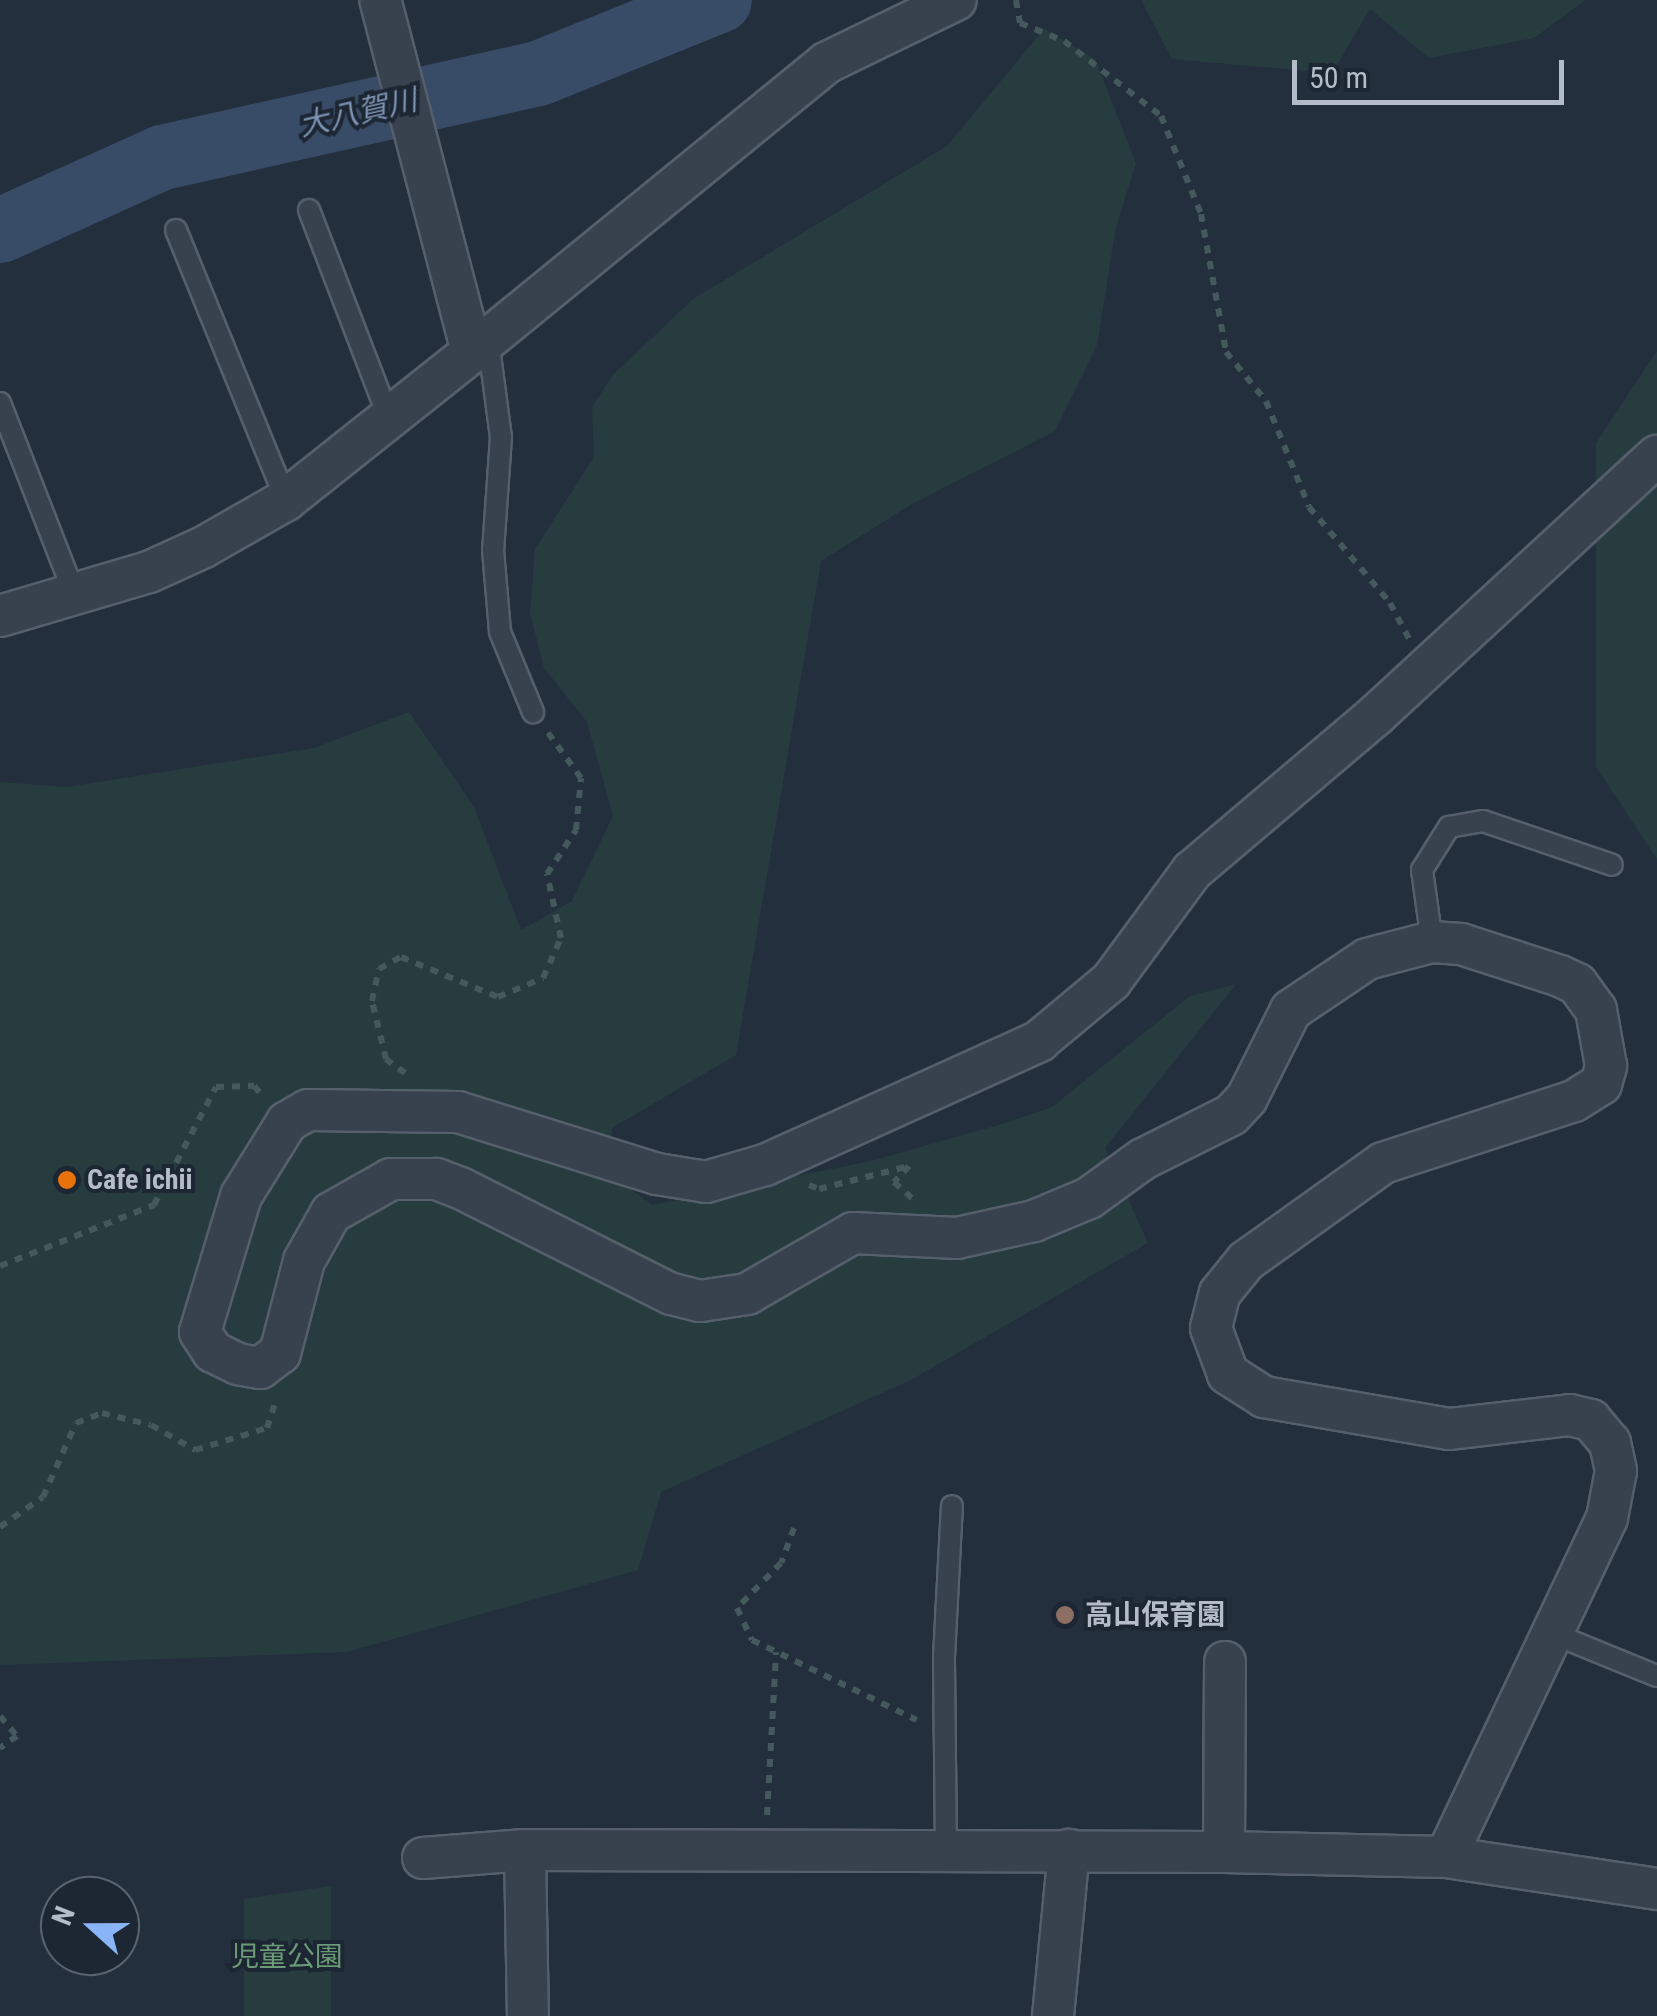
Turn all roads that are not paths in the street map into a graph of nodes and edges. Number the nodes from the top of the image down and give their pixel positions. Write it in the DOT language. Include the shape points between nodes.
graph roads {
  1 [pos="956,0"];
  2 [pos="385,16"];
  3 [pos="308,210"];
  4 [pos="176,230"];
  5 [pos="480,346"];
  6 [pos="0,403"];
  7 [pos="389,418"];
  8 [pos="1657,456"];
  9 [pos="286,500"];
  10 [pos="74,593"];
  11 [pos="0,616"];
  12 [pos="533,712"];
  13 [pos="1612,864"];
  14 [pos="1432,942"];
  15 [pos="952,1506"];
  16 [pos="1554,1634"];
  17 [pos="1225,1662"];
  18 [pos="1657,1676"];
  19 [pos="525,1850"];
  20 [pos="1069,1850"];
  21 [pos="946,1852"];
  22 [pos="1224,1852"];
  23 [pos="423,1858"];
  24 [pos="1446,1858"];
  25 [pos="1657,1888"];
  26 [pos="528,2016"];
  27 [pos="1053,2016"];
  1 -- 5 [label="street" via="826,63"];
  2 -- 5 [label="street"];
  3 -- 7 [label="lane"];
  4 -- 9 [label="lane"];
  5 -- 7 [label="street"];
  5 -- 12 [label="lane" via="502,437 493,550 500,632"];
  6 -- 10 [label="lane"];
  7 -- 9 [label="street"];
  8 -- 14 [label="street" via="1426,670 1192,871 1112,981 1062,1026 734,1178 684,1181 458,1112 308,1110 287,1122 241,1196 200,1332 214,1352 238,1364 260,1368 280,1353 304,1261 331,1213 392,1179 436,1179 460,1188 671,1294 700,1301 747,1294 853,1232 957,1238 990,1232 1089,1198 1142,1158 1231,1116 1256,1082 1278,1028 1311,992 1367,959"];
  9 -- 10 [label="street" via="149,572"];
  10 -- 11 [label="street"];
  13 -- 14 [label="lane" via="1483,822 1449,827 1422,870"];
  14 -- 16 [label="street" via="1488,950 1578,984 1601,1025 1601,1084 1574,1101 1414,1149 1353,1182 1230,1276 1214,1312 1213,1346 1228,1374 1264,1398 1449,1428 1570,1415 1603,1430 1616,1456 1615,1491"];
  15 -- 21 [label="lane"];
  16 -- 18 [label="lane"];
  16 -- 24 [label="street"];
  17 -- 22 [label="street"];
  19 -- 21 [label="street"];
  19 -- 23 [label="street"];
  19 -- 26 [label="street"];
  20 -- 21 [label="street"];
  20 -- 22 [label="street"];
  20 -- 27 [label="street"];
  22 -- 24 [label="street"];
  24 -- 25 [label="street"];
}
